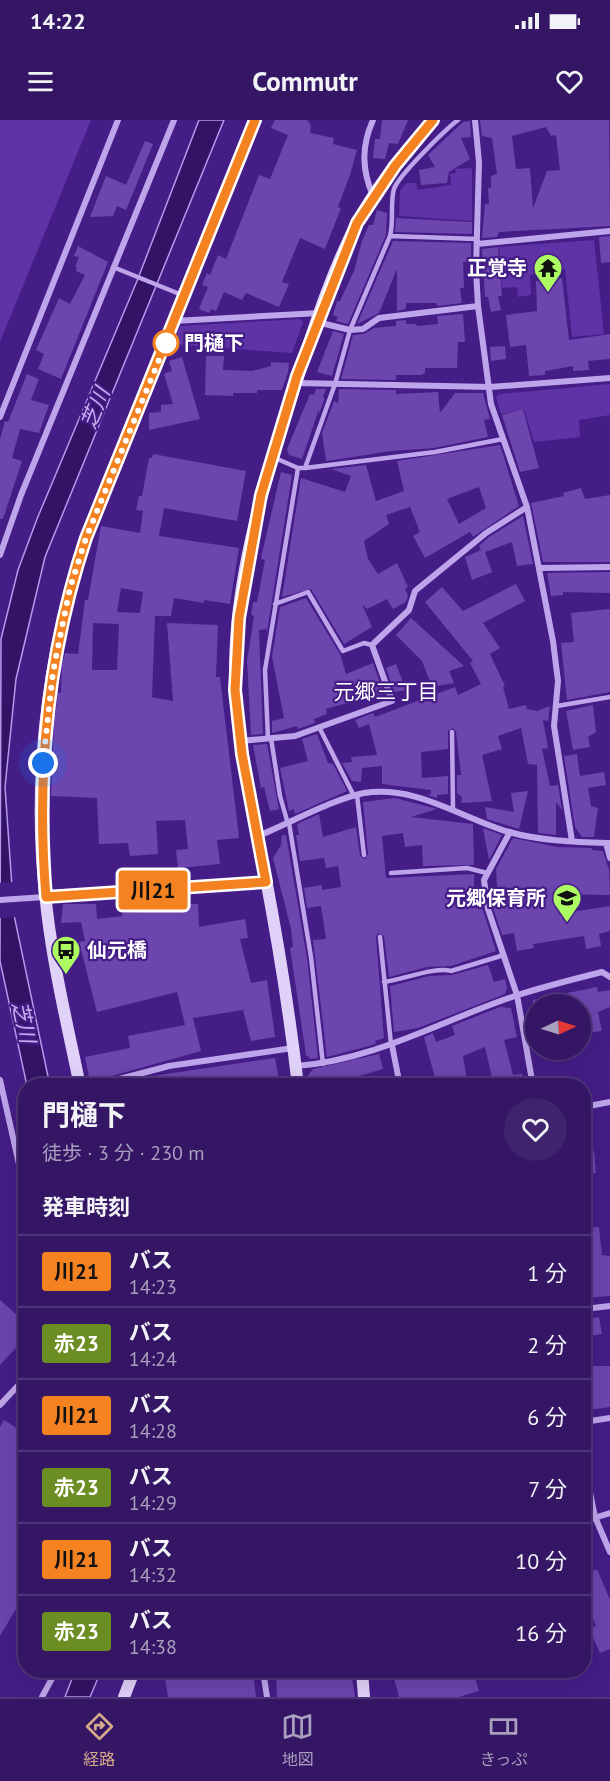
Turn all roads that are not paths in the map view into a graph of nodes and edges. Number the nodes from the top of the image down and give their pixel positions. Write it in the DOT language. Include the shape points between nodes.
graph roads {
  1 [pos="118,120"];
  2 [pos="174,120"];
  3 [pos="255,120"];
  4 [pos="373,120"];
  5 [pos="433,120"];
  6 [pos="458,120"];
  7 [pos="475,120"];
  8 [pos="373,196"];
  9 [pos="610,231"];
  10 [pos="390,236"];
  11 [pos="477,241"];
  12 [pos="113,267"];
  13 [pos="184,297"];
  14 [pos="478,306"];
  15 [pos="319,317"];
  16 [pos="174,321"];
  17 [pos="350,330"];
  18 [pos="610,378"];
  19 [pos="296,383"];
  20 [pos="336,384"];
  21 [pos="490,387"];
  22 [pos="0,417"];
  23 [pos="503,439"];
  24 [pos="272,457"];
  25 [pos="298,468"];
  26 [pos="305,468"];
  27 [pos="527,507"];
  28 [pos="0,555"];
  29 [pos="610,567"];
  30 [pos="540,568"];
  31 [pos="275,604"];
  32 [pos="372,645"];
  33 [pos="610,697"];
  34 [pos="557,706"];
  35 [pos="319,727"];
  36 [pos="452,732"];
  37 [pos="270,738"];
  38 [pos="240,741"];
  39 [pos="356,796"];
  40 [pos="453,809"];
  41 [pos="289,823"];
  42 [pos="510,832"];
  43 [pos="257,837"];
  44 [pos="572,841"];
  45 [pos="608,843"];
  46 [pos="364,855"];
  47 [pos="610,858"];
  48 [pos="391,873"];
  49 [pos="488,873"];
  50 [pos="266,882"];
  51 [pos="40,897"];
  52 [pos="0,900"];
  53 [pos="380,937"];
  54 [pos="504,955"];
  55 [pos="610,977"];
  56 [pos="384,982"];
  57 [pos="517,995"];
  58 [pos="392,1045"];
  59 [pos="293,1048"];
  60 [pos="323,1064"];
  61 [pos="296,1066"];
  62 [pos="78,1078"];
  63 [pos="123,1078"];
  64 [pos="297,1078"];
  65 [pos="398,1078"];
  66 [pos="532,1078"];
  67 [pos="0,1080"];
  68 [pos="610,1102"];
  69 [pos="0,1106"];
  70 [pos="591,1106"];
  71 [pos="8,1113"];
  72 [pos="18,1159"];
  73 [pos="610,1306"];
  74 [pos="591,1308"];
  75 [pos="18,1386"];
  76 [pos="0,1405"];
  77 [pos="610,1418"];
  78 [pos="591,1421"];
  79 [pos="591,1497"];
  80 [pos="610,1513"];
  81 [pos="595,1517"];
  82 [pos="591,1518"];
  83 [pos="610,1552"];
  84 [pos="52,1678"];
  85 [pos="131,1678"];
  86 [pos="264,1678"];
  87 [pos="363,1678"];
  88 [pos="42,1697"];
  89 [pos="124,1697"];
  90 [pos="267,1697"];
  91 [pos="364,1697"];
  1 -- 22 [label="street"];
  2 -- 12 [label="street"];
  3 -- 13 [label="street"];
  4 -- 8 [label="street" via="363,158 365,178"];
  5 -- 8 [label="street"];
  6 -- 10 [label="lane" via="441,132 394,189"];
  7 -- 11 [label="street" via="479,162"];
  8 -- 15 [label="street" via="352,233"];
  9 -- 11 [label="street"];
  10 -- 11 [label="lane"];
  10 -- 17 [label="lane"];
  11 -- 14 [label="street"];
  12 -- 13 [label="lane"];
  12 -- 28 [label="street"];
  13 -- 16 [label="street"];
  14 -- 17 [label="street" via="379,318 363,328"];
  14 -- 21 [label="street"];
  15 -- 16 [label="street"];
  15 -- 17 [label="street"];
  15 -- 19 [label="street"];
  16 -- 51 [label="street" via="86,538 61,626 46,718"];
  17 -- 20 [label="lane"];
  18 -- 21 [label="street"];
  19 -- 20 [label="street"];
  19 -- 24 [label="street"];
  20 -- 21 [label="street"];
  20 -- 26 [label="lane"];
  21 -- 23 [label="street" via="491,404"];
  23 -- 26 [label="lane" via="435,452"];
  23 -- 27 [label="street"];
  24 -- 25 [label="lane"];
  24 -- 38 [label="street" via="252,536 239,618 235,690"];
  25 -- 26 [label="lane"];
  25 -- 31 [label="lane"];
  27 -- 30 [label="street"];
  27 -- 32 [label="street" via="486,533 415,591 409,610"];
  29 -- 30 [label="street"];
  30 -- 34 [label="street" via="558,681"];
  31 -- 32 [label="lane" via="308,592 343,651 364,643"];
  31 -- 37 [label="lane" via="265,670"];
  32 -- 35 [label="street" via="392,701"];
  33 -- 34 [label="lane"];
  34 -- 44 [label="street" via="554,726"];
  35 -- 37 [label="street" via="295,736"];
  35 -- 39 [label="lane"];
  36 -- 40 [label="lane"];
  37 -- 38 [label="street"];
  37 -- 41 [label="lane"];
  38 -- 43 [label="street"];
  39 -- 40 [label="street" via="394,793 428,799"];
  39 -- 41 [label="street"];
  39 -- 46 [label="lane"];
  40 -- 42 [label="street"];
  41 -- 43 [label="street"];
  41 -- 60 [label="lane" via="311,957"];
  42 -- 44 [label="street"];
  42 -- 49 [label="street"];
  43 -- 50 [label="street"];
  44 -- 45 [label="street"];
  45 -- 47 [label="street"];
  48 -- 49 [label="lane" via="466,868"];
  49 -- 54 [label="street" via="484,880 488,909"];
  50 -- 51 [label="street"];
  50 -- 59 [label="street"];
  51 -- 52 [label="street"];
  51 -- 62 [label="street"];
  53 -- 56 [label="lane"];
  54 -- 56 [label="lane" via="451,971 444,969"];
  54 -- 57 [label="street"];
  55 -- 57 [label="street" via="602,972"];
  56 -- 58 [label="lane"];
  57 -- 58 [label="street"];
  57 -- 66 [label="street"];
  58 -- 60 [label="street"];
  58 -- 65 [label="street"];
  59 -- 61 [label="street"];
  59 -- 63 [label="street" via="169,1066"];
  60 -- 61 [label="street"];
  61 -- 64 [label="street"];
  67 -- 71 [label="street"];
  68 -- 70 [label="street"];
  69 -- 71 [label="street"];
  71 -- 72 [label="street"];
  73 -- 74 [label="street"];
  75 -- 76 [label="street"];
  77 -- 78 [label="street"];
  79 -- 81 [label="street"];
  80 -- 81 [label="street"];
  81 -- 82 [label="street"];
  81 -- 83 [label="street"];
  84 -- 88 [label="street"];
  85 -- 89 [label="street"];
  86 -- 90 [label="street"];
  87 -- 91 [label="street"];
}
